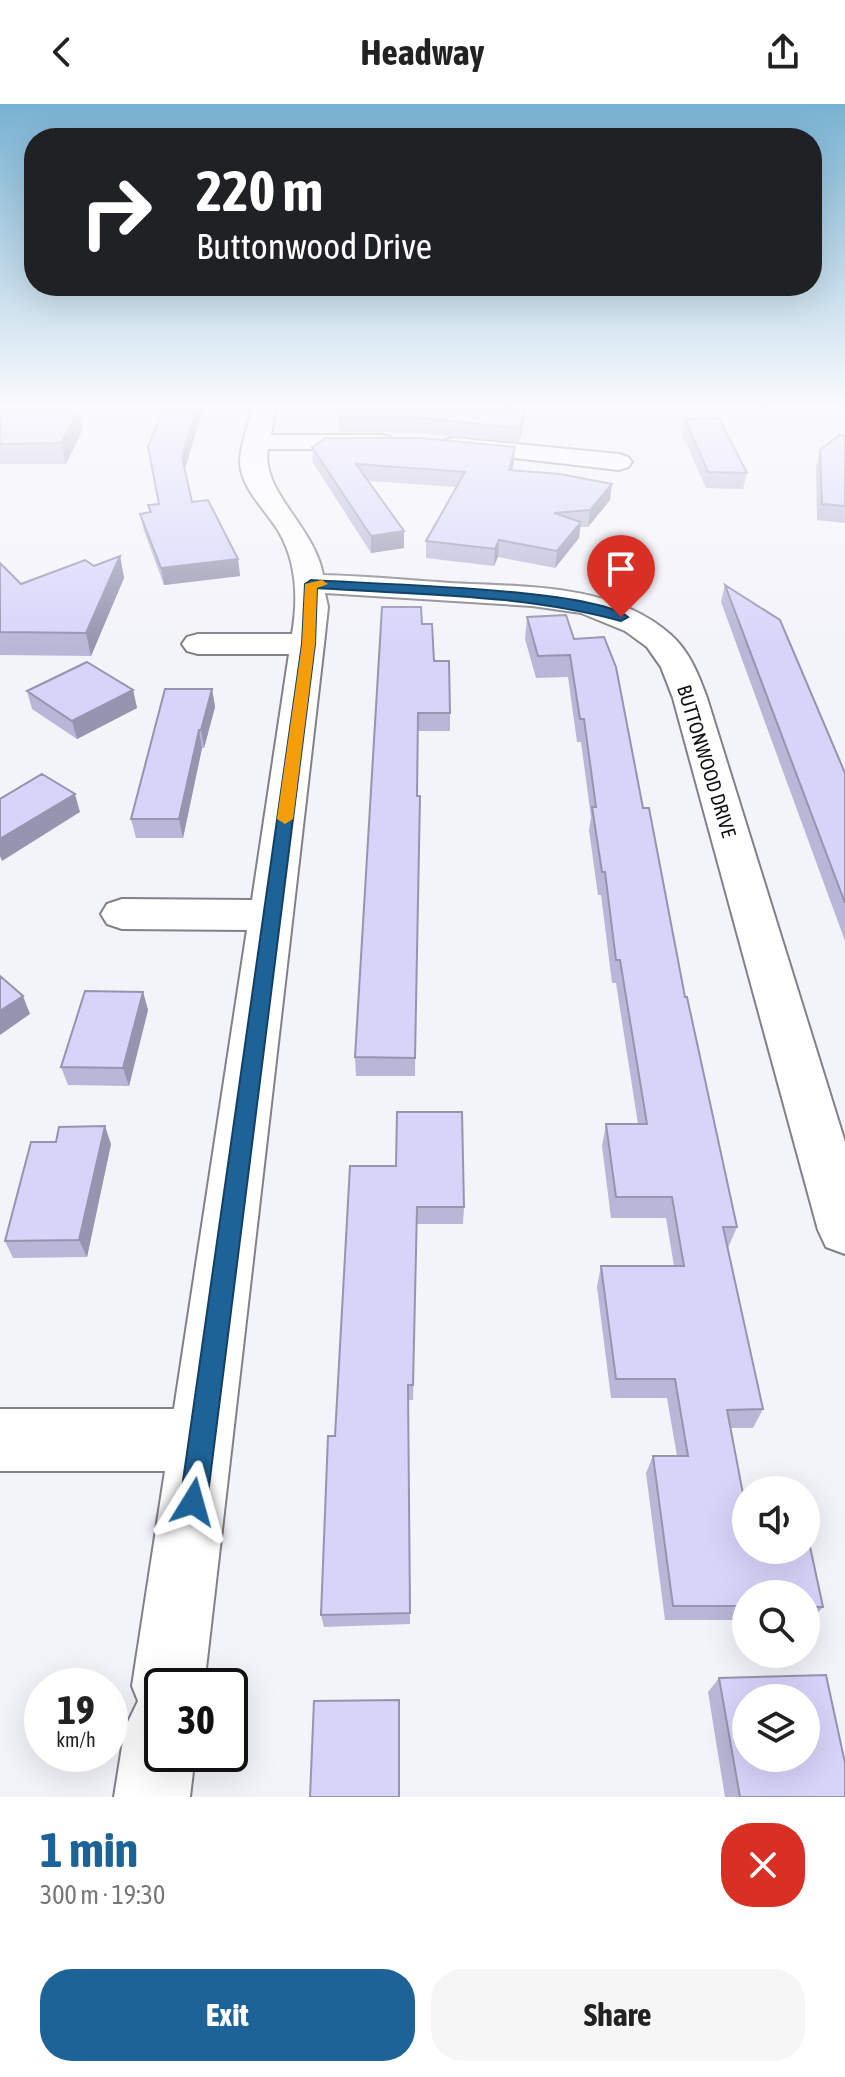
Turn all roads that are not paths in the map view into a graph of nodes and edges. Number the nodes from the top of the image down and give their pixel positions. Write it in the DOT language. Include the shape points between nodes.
graph roads {
  1 [pos="261,488"];
  2 [pos="311,584"];
  3 [pos="198,644"];
  4 [pos="308,644"];
  5 [pos="122,914"];
  6 [pos="272,915"];
  7 [pos="845,1230"];
  8 [pos="0,1440"];
  9 [pos="202,1440"];
  10 [pos="170,1668"];
  11 [pos="156,1772"];
  12 [pos="152,1797"];
  1 -- 2 [label="street" via="293,532"];
  2 -- 4 [label="street"];
  2 -- 7 [label="street, BUTTONWOOD DRIVE" via="565,602 621,617 670,652 690,698"];
  3 -- 4 [label="street"];
  4 -- 6 [label="street"];
  5 -- 6 [label="street"];
  6 -- 9 [label="street"];
  8 -- 9 [label="street"];
  9 -- 10 [label="street"];
  11 -- 12 [label="street"];
}
